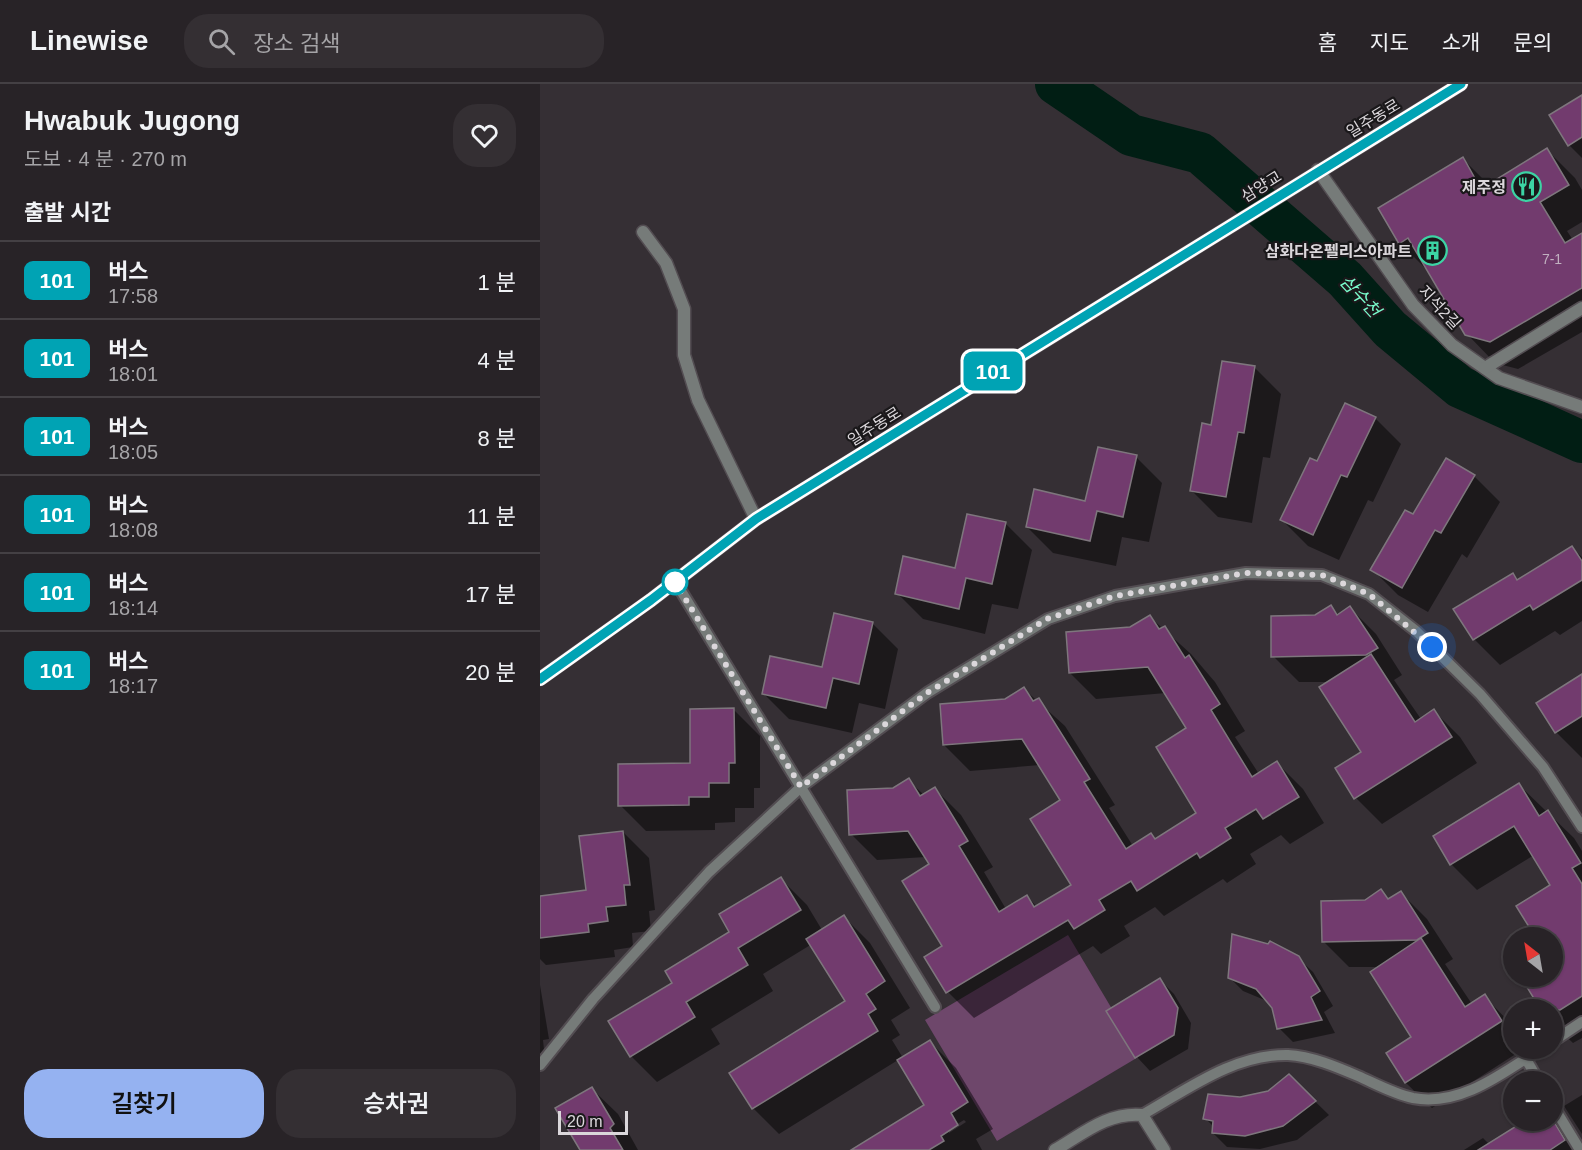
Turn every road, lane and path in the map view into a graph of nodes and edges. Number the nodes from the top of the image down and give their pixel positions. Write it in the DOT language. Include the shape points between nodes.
graph roads {
  1 [pos="1461,84"];
  2 [pos="1318,170"];
  3 [pos="1302,180"];
  4 [pos="1237,219"];
  5 [pos="643,232"];
  6 [pos="1582,308"];
  7 [pos="1485,368"];
  8 [pos="1582,407"];
  9 [pos="756,519"];
  10 [pos="675,581"];
  11 [pos="540,679"];
  12 [pos="801,787"];
  13 [pos="1582,827"];
  14 [pos="934,1007"];
  15 [pos="1582,1022"];
  16 [pos="1563,1035"];
  17 [pos="1526,1059"];
  18 [pos="540,1065"];
  19 [pos="1533,1071"];
  20 [pos="1142,1115"];
  21 [pos="1563,1122"];
  22 [pos="1055,1150"];
  23 [pos="1164,1150"];
  24 [pos="1580,1150"];
  1 -- 2 [label="main road, 일주동로"];
  2 -- 3 [label="main road, 일주동로"];
  2 -- 7 [label="street, 지석2길" via="1413,305 1452,345"];
  3 -- 4 [label="main road, 삼양교"];
  4 -- 9 [label="main road, 일주동로"];
  5 -- 9 [label="street" via="666,263 684,309 684,355 698,400"];
  6 -- 7 [label="street"];
  7 -- 8 [label="street, 지석2길" via="1498,378"];
  9 -- 10 [label="main road, 일주동로"];
  10 -- 11 [label="main road, 일주동로"];
  10 -- 12 [label="lane"];
  12 -- 13 [label="lane" via="927,693 1047,619 1115,596 1246,573 1322,575 1369,594 1424,639 1480,694 1543,767"];
  12 -- 14 [label="lane"];
  12 -- 18 [label="lane" via="709,872 593,999"];
  15 -- 16 [label="lane"];
  17 -- 19 [label="lane"];
  17 -- 20 [label="lane" via="1472,1090 1446,1099 1415,1098 1345,1071 1288,1055 1236,1062"];
  20 -- 22 [label="street" via="1124,1113 1104,1121"];
  20 -- 23 [label="street"];
  21 -- 24 [label="lane"];
}
